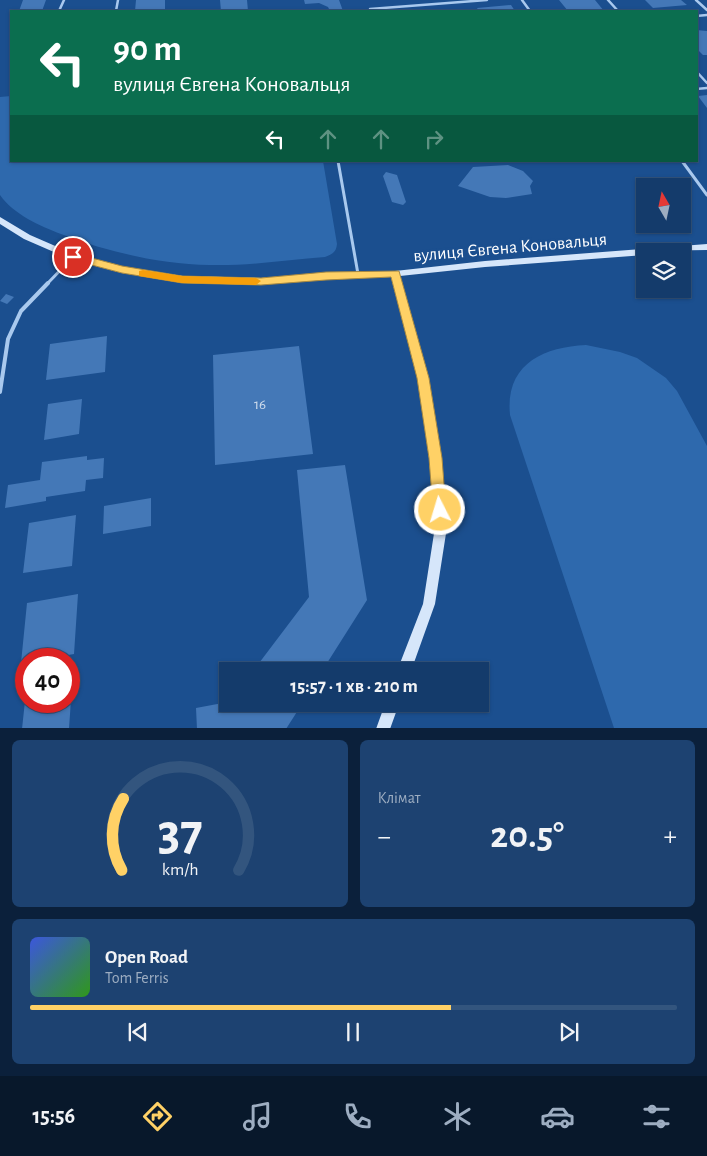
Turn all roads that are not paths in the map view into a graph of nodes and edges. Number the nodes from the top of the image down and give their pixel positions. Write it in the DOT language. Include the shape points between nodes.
graph roads {
  1 [pos="488,0"];
  2 [pos="608,0"];
  3 [pos="696,0"];
  4 [pos="430,5"];
  5 [pos="370,10"];
  6 [pos="433,10"];
  7 [pos="617,10"];
  8 [pos="707,10"];
  9 [pos="698,73"];
  10 [pos="707,83"];
  11 [pos="338,162"];
  12 [pos="683,162"];
  13 [pos="707,195"];
  14 [pos="0,220"];
  15 [pos="707,247"];
  16 [pos="691,248"];
  17 [pos="636,253"];
  18 [pos="73,257"];
  19 [pos="358,274"];
  20 [pos="395,274"];
  21 [pos="0,392"];
  22 [pos="407,662"];
  23 [pos="389,712"];
  24 [pos="383,728"];
  1 -- 4 [label="lane"];
  2 -- 7 [label="lane"];
  3 -- 8 [label="lane"];
  4 -- 5 [label="lane"];
  4 -- 6 [label="lane"];
  9 -- 10 [label="lane"];
  11 -- 19 [label="lane"];
  12 -- 13 [label="lane"];
  14 -- 18 [label="street, вулиця Євгена Коновальця" via="27,237"];
  15 -- 16 [label="street"];
  17 -- 20 [label="street, вулиця Євгена Коновальця"];
  18 -- 19 [label="street, вулиця Євгена Коновальця" via="122,270 182,280 261,281"];
  18 -- 21 [label="lane" via="21,311 8,339"];
  19 -- 20 [label="street, вулиця Євгена Коновальця"];
  20 -- 22 [label="street" via="423,378 441,526 429,604"];
  23 -- 24 [label="street"];
}
